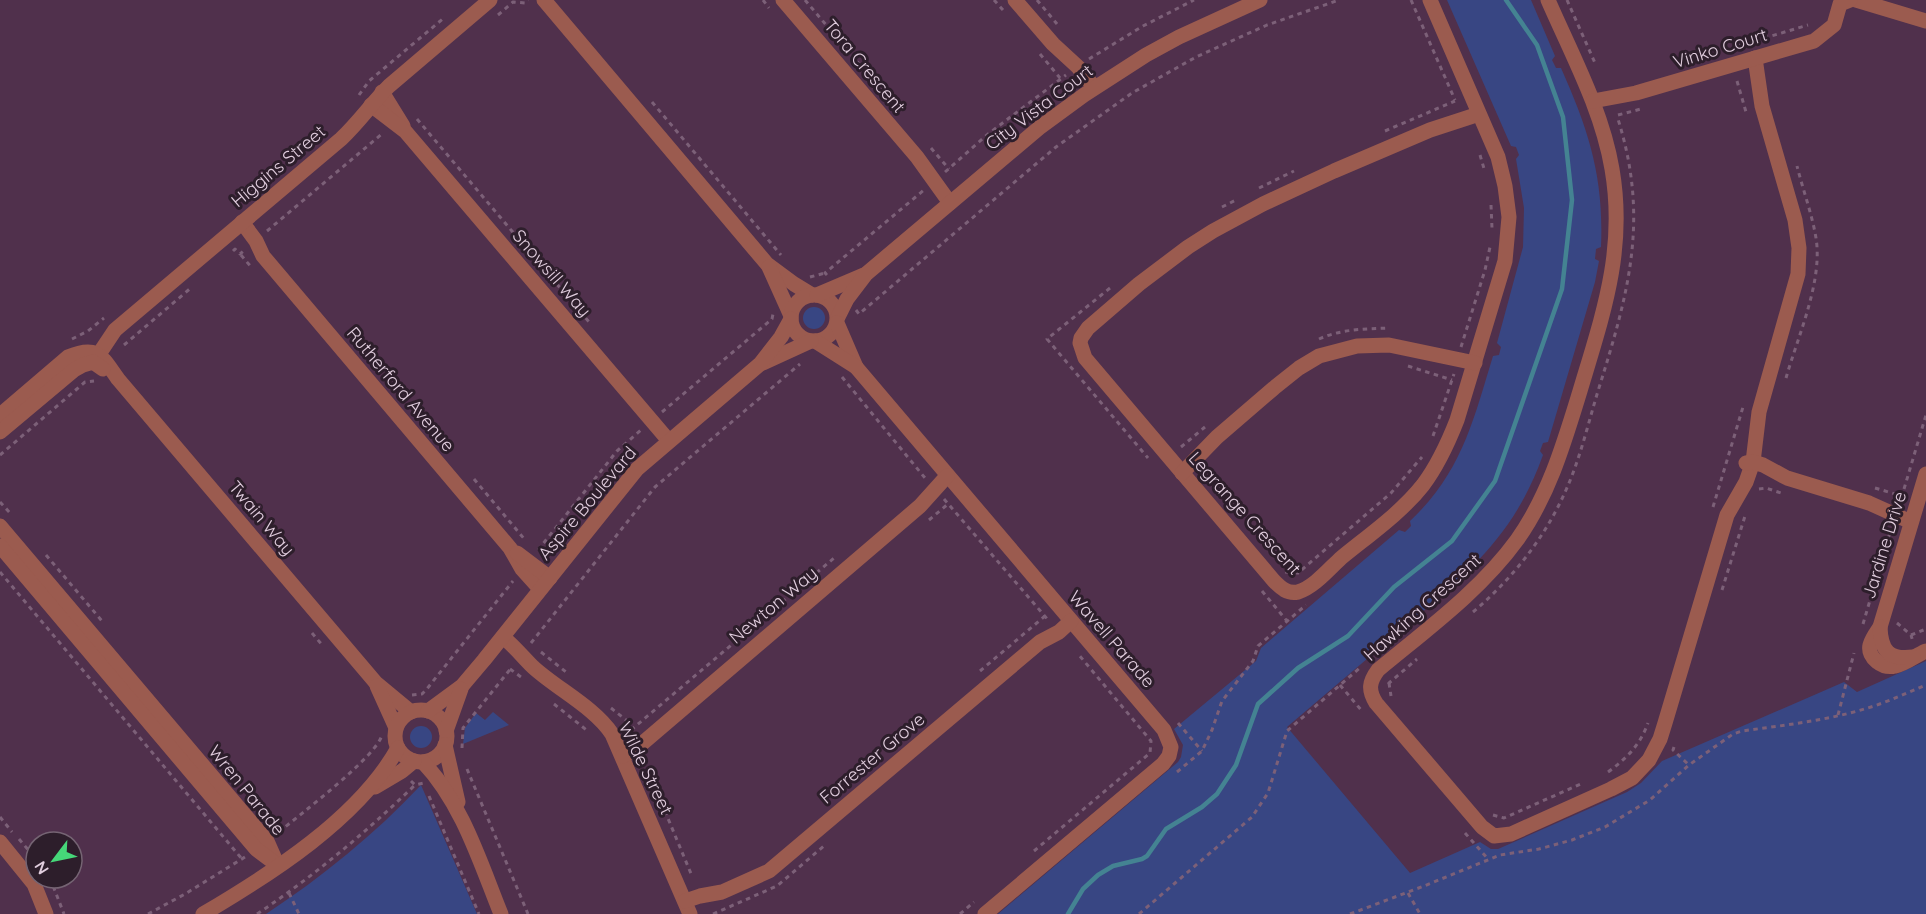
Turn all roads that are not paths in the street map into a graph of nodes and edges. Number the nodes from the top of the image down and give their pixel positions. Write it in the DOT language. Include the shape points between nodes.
graph roads {
  1 [pos="490,0"];
  2 [pos="544,0"];
  3 [pos="783,0"];
  4 [pos="1015,0"];
  5 [pos="1260,0"];
  6 [pos="1430,0"];
  7 [pos="1548,0"];
  8 [pos="1850,0"];
  9 [pos="1856,0"];
  10 [pos="1234,5"];
  11 [pos="1926,21"];
  12 [pos="1748,60"];
  13 [pos="1089,91"];
  14 [pos="382,92"];
  15 [pos="371,105"];
  16 [pos="1595,107"];
  17 [pos="1477,109"];
  18 [pos="400,124"];
  19 [pos="954,200"];
  20 [pos="238,226"];
  21 [pos="767,264"];
  22 [pos="866,274"];
  23 [pos="814,295"];
  24 [pos="791,317"];
  25 [pos="837,320"];
  26 [pos="813,341"];
  27 [pos="96,358"];
  28 [pos="760,364"];
  29 [pos="856,367"];
  30 [pos="1473,368"];
  31 [pos="0,416"];
  32 [pos="0,432"];
  33 [pos="669,441"];
  34 [pos="1182,460"];
  35 [pos="1749,466"];
  36 [pos="1926,474"];
  37 [pos="951,480"];
  38 [pos="1913,517"];
  39 [pos="0,526"];
  40 [pos="0,546"];
  41 [pos="545,584"];
  42 [pos="1068,617"];
  43 [pos="500,641"];
  44 [pos="1919,654"];
  45 [pos="376,683"];
  46 [pos="462,686"];
  47 [pos="428,711"];
  48 [pos="411,712"];
  49 [pos="389,730"];
  50 [pos="445,738"];
  51 [pos="398,748"];
  52 [pos="620,750"];
  53 [pos="413,764"];
  54 [pos="445,775"];
  55 [pos="367,792"];
  56 [pos="0,842"];
  57 [pos="261,845"];
  58 [pos="278,866"];
  59 [pos="688,909"];
  60 [pos="46,914"];
  61 [pos="203,914"];
  62 [pos="501,914"];
  63 [pos="985,914"];
  1 -- 14 [label="street, Higgins Street"];
  2 -- 21 [label="street"];
  3 -- 19 [label="street, Tora Crescent" via="917,157 940,177"];
  4 -- 13 [label="street" via="1078,67"];
  5 -- 10 [label="street, City Vista Court"];
  6 -- 17 [label="street, Legrange Crescent"];
  7 -- 16 [label="street, Hawking Crescent"];
  8 -- 12 [label="street, Vinko Court" via="1840,4 1833,24 1814,41"];
  9 -- 11 [label="street"];
  10 -- 13 [label="street, City Vista Court"];
  12 -- 16 [label="street, Vinko Court"];
  12 -- 35 [label="street, Hawking Crescent" via="1796,220 1799,264 1793,298 1759,412 1746,438"];
  13 -- 19 [label="street, City Vista Court"];
  14 -- 15 [label="street, Higgins Street"];
  14 -- 18 [label="street, Snowsill Way"];
  15 -- 18 [label="street, Snowsill Way"];
  15 -- 20 [label="street, Higgins Street" via="354,128"];
  16 -- 35 [label="street, Hawking Crescent" via="1608,148 1615,190 1615,261 1609,294 1554,472 1516,542 1474,588 1378,670 1370,683 1373,698 1482,827 1494,836 1511,834 1622,784 1649,760 1660,739 1727,515 1730,489"];
  17 -- 30 [label="street, Legrange Crescent" via="1502,171 1508,232 1505,261"];
  17 -- 34 [label="street, Legrange Crescent" via="1460,111 1430,130 1289,191 1221,226 1139,284 1084,333 1080,343 1085,358"];
  18 -- 33 [label="street, Snowsill Way"];
  19 -- 22 [label="street, City Vista Court"];
  20 -- 27 [label="street, Higgins Street" via="115,330"];
  20 -- 41 [label="street, Rutherford Avenue" via="510,548"];
  21 -- 23 [label="street"];
  21 -- 24 [label="street"];
  22 -- 23 [label="street"];
  22 -- 25 [label="street" via="847,298"];
  23 -- 24 [label="street" via="800,299"];
  23 -- 25 [label="street" via="834,305"];
  24 -- 26 [label="street" via="797,333"];
  24 -- 28 [label="street, Aspire Boulevard"];
  25 -- 26 [label="street" via="829,336"];
  25 -- 29 [label="street, Wavell Parade"];
  26 -- 28 [label="street, Aspire Boulevard"];
  26 -- 29 [label="street, Wavell Parade"];
  27 -- 31 [label="street" via="92,351 68,357"];
  27 -- 32 [label="street" via="74,370"];
  27 -- 45 [label="street, Twain Way"];
  28 -- 33 [label="street, Aspire Boulevard"];
  29 -- 37 [label="street, Wavell Parade"];
  30 -- 34 [label="street" via="1400,347 1373,344 1319,356"];
  30 -- 34 [label="street, Legrange Crescent" via="1450,439 1422,486 1314,582 1297,592 1281,588"];
  33 -- 41 [label="street, Aspire Boulevard" via="637,469"];
  35 -- 38 [label="street" via="1763,465 1787,478"];
  36 -- 38 [label="street, Jardine Drive"];
  37 -- 42 [label="street, Wavell Parade"];
  37 -- 52 [label="street, Newton Way" via="941,495 920,506 638,747"];
  38 -- 44 [label="street, Jardine Drive" via="1880,627 1880,640 1885,659"];
  39 -- 57 [label="street, Wren Parade"];
  40 -- 57 [label="street, Wren Parade"];
  41 -- 43 [label="street, Aspire Boulevard"];
  42 -- 59 [label="street, Forrester Grove" via="1059,632 1040,642 775,867 704,905"];
  42 -- 63 [label="street, Wavell Parade" via="1164,730 1171,752 1163,764"];
  43 -- 46 [label="street, Aspire Boulevard"];
  43 -- 52 [label="street, Wilde Street" via="520,662 604,724"];
  45 -- 48 [label="street, Twain Way"];
  45 -- 49 [label="street, Twain Way"];
  46 -- 47 [label="street, Aspire Boulevard"];
  46 -- 50 [label="street, Aspire Boulevard"];
  47 -- 48 [label="street"];
  47 -- 50 [label="street" via="440,718"];
  48 -- 49 [label="street"];
  49 -- 51 [label="street"];
  50 -- 53 [label="street" via="436,757"];
  50 -- 54 [label="street"];
  51 -- 53 [label="street"];
  51 -- 55 [label="street"];
  52 -- 59 [label="street, Wilde Street"];
  53 -- 54 [label="street"];
  53 -- 55 [label="street"];
  54 -- 62 [label="street"];
  55 -- 58 [label="street"];
  56 -- 60 [label="street" via="34,884"];
  57 -- 58 [label="street, Wren Parade"];
  58 -- 61 [label="street"];
}
